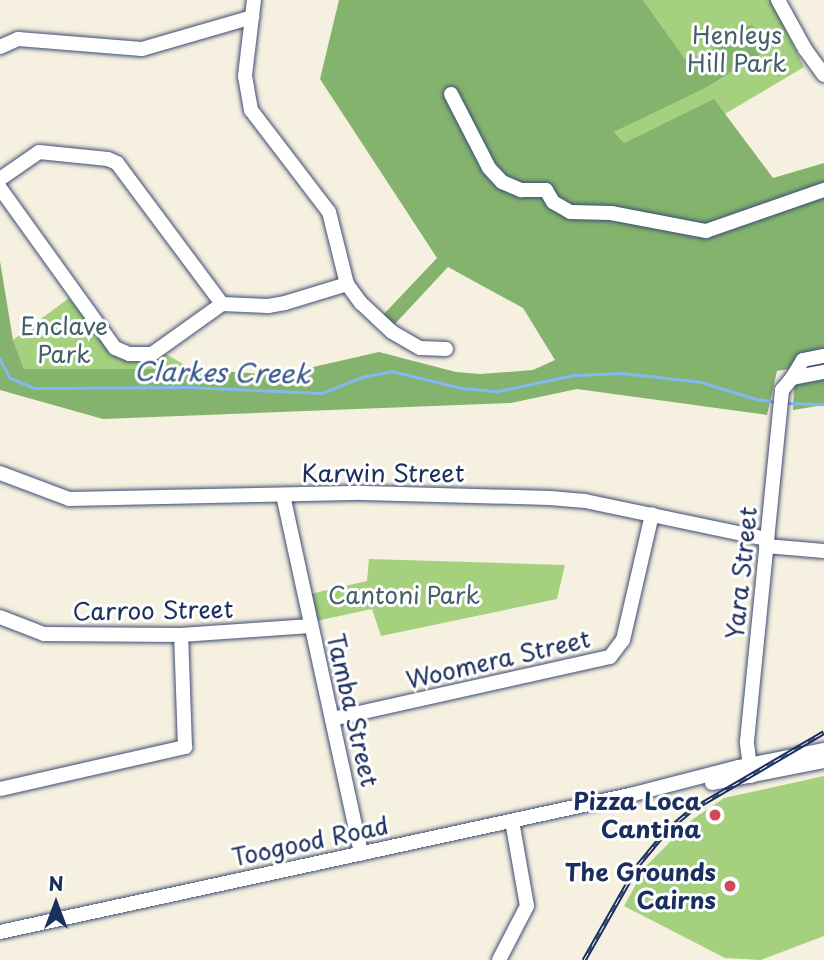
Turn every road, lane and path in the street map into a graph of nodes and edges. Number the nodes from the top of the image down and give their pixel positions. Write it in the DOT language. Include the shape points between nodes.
graph roads {
  1 [pos="254,0"];
  2 [pos="778,0"];
  3 [pos="252,17"];
  4 [pos="0,47"];
  5 [pos="824,75"];
  6 [pos="451,94"];
  7 [pos="0,179"];
  8 [pos="0,188"];
  9 [pos="824,190"];
  10 [pos="347,284"];
  11 [pos="222,304"];
  12 [pos="446,349"];
  13 [pos="824,356"];
  14 [pos="824,372"];
  15 [pos="786,385"];
  16 [pos="0,473"];
  17 [pos="283,495"];
  18 [pos="652,514"];
  19 [pos="767,542"];
  20 [pos="824,551"];
  21 [pos="0,617"];
  22 [pos="311,626"];
  23 [pos="181,635"];
  24 [pos="332,719"];
  25 [pos="824,750"];
  26 [pos="824,761"];
  27 [pos="750,770"];
  28 [pos="0,789"];
  29 [pos="512,821"];
  30 [pos="361,853"];
  31 [pos="0,932"];
  32 [pos="499,960"];
  1 -- 3 [label="street"];
  2 -- 5 [label="street"];
  3 -- 4 [label="street" via="142,49 18,39"];
  3 -- 10 [label="street" via="244,76 251,110 329,212"];
  6 -- 9 [label="street" via="482,156 502,183 521,190 546,190 553,202 570,212 611,214 706,231"];
  7 -- 11 [label="street" via="39,152 117,163"];
  8 -- 11 [label="street" via="115,348 129,354 152,354"];
  10 -- 11 [label="street" via="268,306"];
  10 -- 12 [label="street" via="392,332 420,348"];
  13 -- 15 [label="street" via="803,360"];
  14 -- 15 [label="street"];
  15 -- 19 [label="street, Yara Street"];
  16 -- 17 [label="street, Karwin Street" via="69,499"];
  17 -- 18 [label="street, Karwin Street" via="550,498"];
  17 -- 22 [label="street, Tamba Street"];
  18 -- 19 [label="street, Karwin Street"];
  18 -- 24 [label="street, Woomera Street" via="622,640 610,657"];
  19 -- 20 [label="street, Karwin Street"];
  19 -- 27 [label="street, Yara Street" via="747,741"];
  21 -- 23 [label="street, Carroo Street" via="44,634"];
  22 -- 23 [label="street, Carroo Street"];
  22 -- 24 [label="street, Tamba Street"];
  23 -- 28 [label="street" via="185,747"];
  24 -- 30 [label="street, Tamba Street"];
  25 -- 27 [label="street, Toogood Road"];
  26 -- 27 [label="street, Toogood Road"];
  27 -- 29 [label="street, Toogood Road"];
  29 -- 30 [label="street, Toogood Road"];
  29 -- 32 [label="street" via="527,906"];
  30 -- 31 [label="street, Toogood Road"];
}
